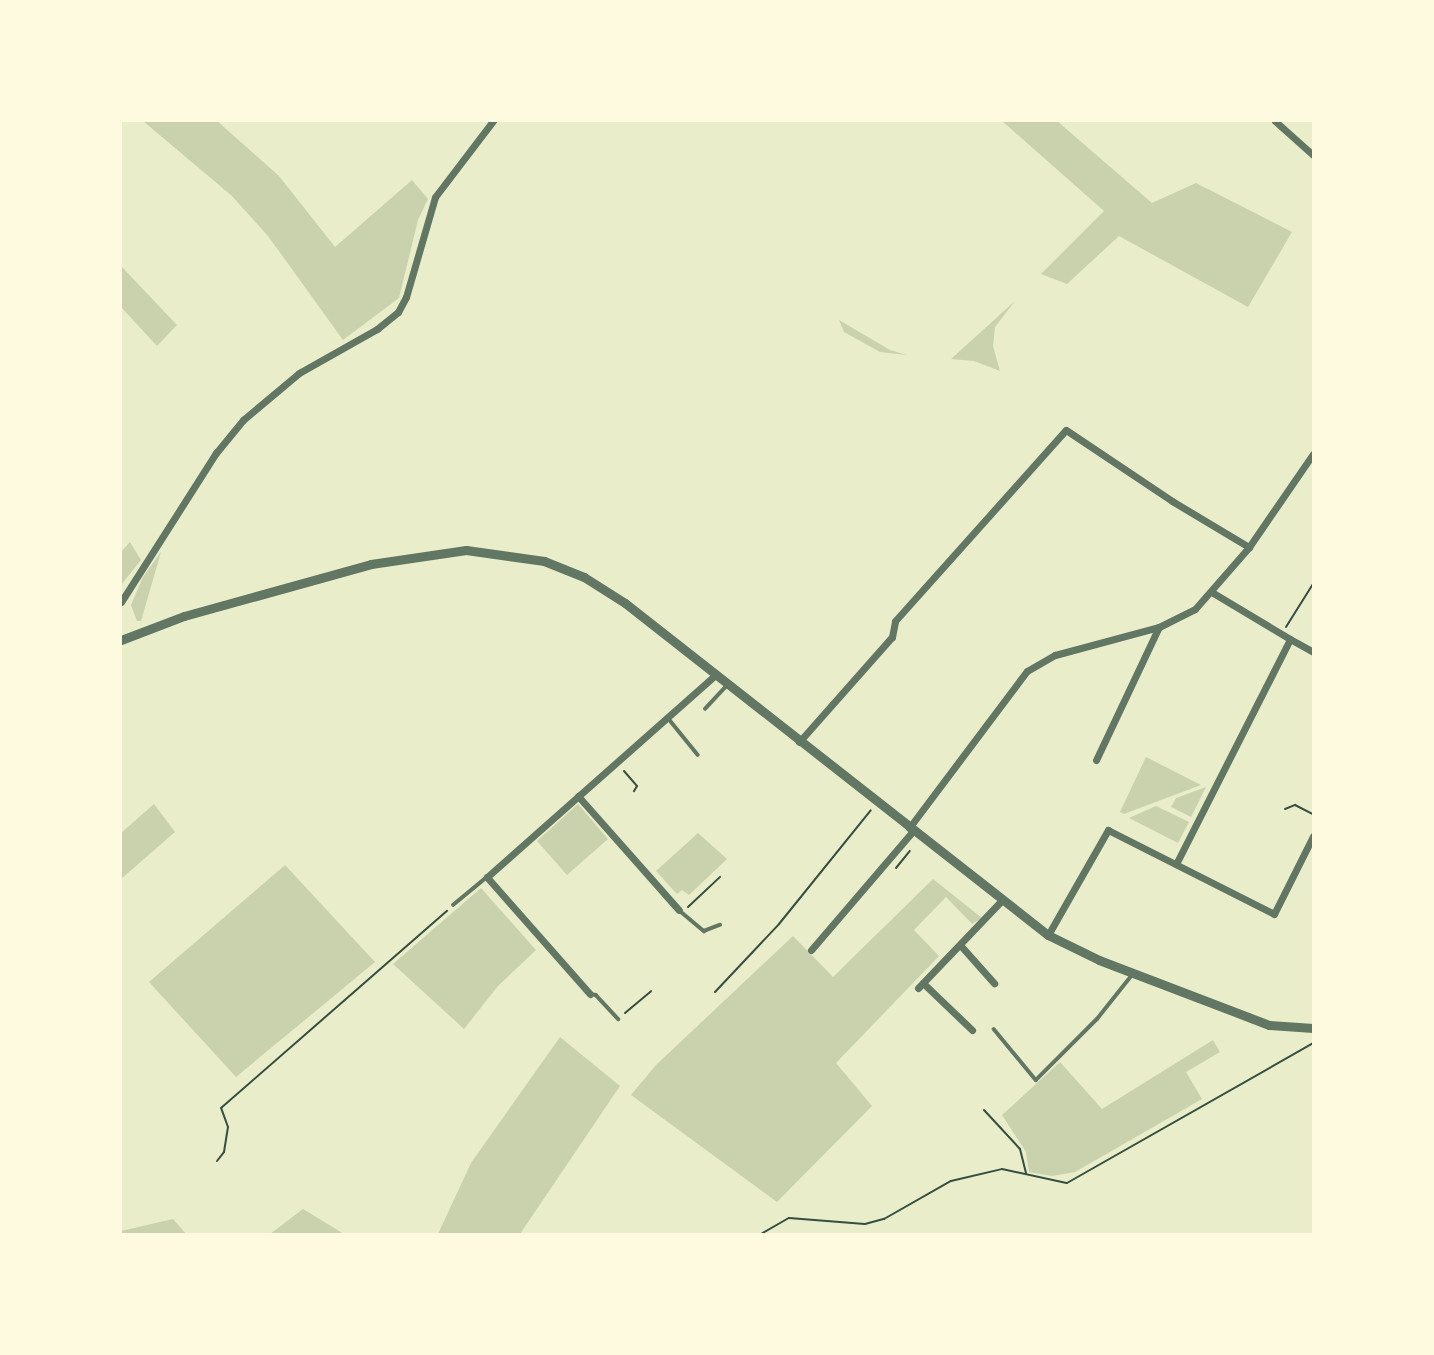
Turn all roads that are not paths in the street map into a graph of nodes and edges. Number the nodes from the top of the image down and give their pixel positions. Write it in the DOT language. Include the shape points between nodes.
graph roads {
  1 [pos="493,121"];
  2 [pos="1275,121"];
  3 [pos="1313,155"];
  4 [pos="1313,454"];
  5 [pos="1249,547"];
  6 [pos="1213,593"];
  7 [pos="121,602"];
  8 [pos="1160,627"];
  9 [pos="1290,639"];
  10 [pos="121,640"];
  11 [pos="1313,652"];
  12 [pos="715,676"];
  13 [pos="727,685"];
  14 [pos="705,709"];
  15 [pos="667,717"];
  16 [pos="799,742"];
  17 [pos="698,755"];
  18 [pos="1096,760"];
  19 [pos="579,796"];
  20 [pos="911,830"];
  21 [pos="1313,836"];
  22 [pos="1176,864"];
  23 [pos="487,877"];
  24 [pos="1001,901"];
  25 [pos="453,905"];
  26 [pos="682,910"];
  27 [pos="720,925"];
  28 [pos="1048,935"];
  29 [pos="961,947"];
  30 [pos="811,950"];
  31 [pos="1134,973"];
  32 [pos="994,983"];
  33 [pos="590,994"];
  34 [pos="618,1019"];
  35 [pos="1313,1028"];
  36 [pos="994,1029"];
  37 [pos="972,1030"];
  1 -- 7 [label="street" via="435,197 398,312 299,373 243,420 216,453"];
  2 -- 3 [label="street"];
  4 -- 5 [label="street"];
  5 -- 6 [label="street"];
  5 -- 16 [label="street" via="1171,501 1066,429 895,621 892,637"];
  6 -- 8 [label="street" via="1195,609"];
  6 -- 9 [label="street"];
  8 -- 18 [label="street"];
  8 -- 20 [label="street" via="1055,655 1027,671"];
  9 -- 11 [label="street"];
  9 -- 22 [label="street"];
  10 -- 12 [label="street" via="184,616 371,564 435,552 496,551 544,561 584,577 625,603"];
  12 -- 13 [label="street"];
  12 -- 15 [label="street"];
  13 -- 14 [label="lane"];
  13 -- 16 [label="street"];
  15 -- 17 [label="lane"];
  15 -- 19 [label="street"];
  16 -- 20 [label="street" via="874,806"];
  19 -- 23 [label="street"];
  19 -- 26 [label="street"];
  20 -- 24 [label="street"];
  20 -- 30 [label="street"];
  21 -- 22 [label="street" via="1274,915"];
  22 -- 28 [label="street" via="1114,832 1103,834"];
  23 -- 25 [label="lane"];
  23 -- 33 [label="street"];
  24 -- 28 [label="street"];
  24 -- 29 [label="street"];
  26 -- 27 [label="lane" via="704,931"];
  28 -- 31 [label="street"];
  29 -- 32 [label="street"];
  29 -- 37 [label="street" via="920,985"];
  31 -- 35 [label="street" via="1269,1025"];
  31 -- 36 [label="lane" via="1097,1019 1035,1080"];
  33 -- 34 [label="lane"];
}
